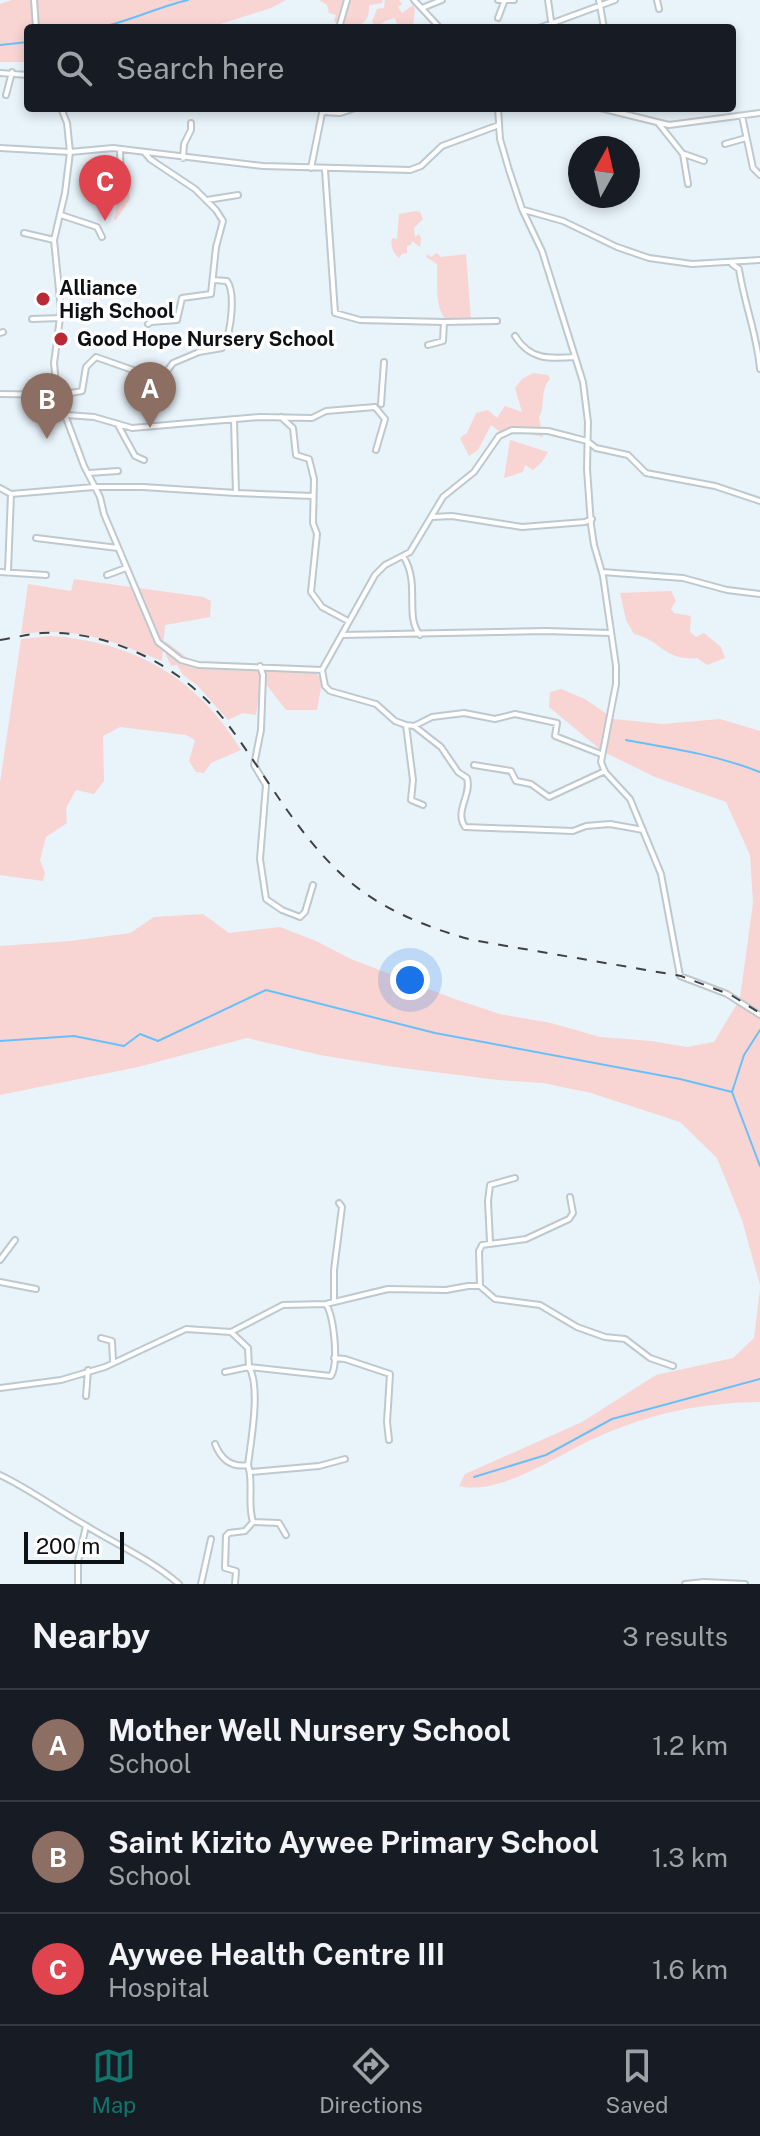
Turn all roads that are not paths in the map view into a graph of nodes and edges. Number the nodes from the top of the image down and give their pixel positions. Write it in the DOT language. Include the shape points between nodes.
graph roads {
  1 [pos="34,0"];
  2 [pos="347,0"];
  3 [pos="414,0"];
  4 [pos="442,0"];
  5 [pos="514,0"];
  6 [pos="548,0"];
  7 [pos="615,0"];
  8 [pos="657,0"];
  9 [pos="501,1"];
  10 [pos="600,2"];
  11 [pos="422,8"];
  12 [pos="659,9"];
  13 [pos="498,18"];
  14 [pos="432,19"];
  15 [pos="36,24"];
  16 [pos="340,24"];
  17 [pos="430,24"];
  18 [pos="436,24"];
  19 [pos="552,24"];
  20 [pos="556,24"];
  21 [pos="603,24"];
  22 [pos="12,72"];
  23 [pos="0,73"];
  24 [pos="24,74"];
  25 [pos="6,95"];
  26 [pos="63,112"];
  27 [pos="323,112"];
  28 [pos="498,112"];
  29 [pos="615,112"];
  30 [pos="760,113"];
  31 [pos="742,116"];
  32 [pos="191,123"];
  33 [pos="659,124"];
  34 [pos="499,125"];
  35 [pos="746,138"];
  36 [pos="725,144"];
  37 [pos="0,148"];
  38 [pos="120,149"];
  39 [pos="70,152"];
  40 [pos="145,153"];
  41 [pos="683,154"];
  42 [pos="183,158"];
  43 [pos="704,161"];
  44 [pos="311,168"];
  45 [pos="325,169"];
  46 [pos="760,175"];
  47 [pos="688,184"];
  48 [pos="121,192"];
  49 [pos="238,195"];
  50 [pos="207,200"];
  51 [pos="522,209"];
  52 [pos="61,215"];
  53 [pos="24,233"];
  54 [pos="102,237"];
  55 [pos="54,240"];
  56 [pos="760,260"];
  57 [pos="730,262"];
  58 [pos="213,280"];
  59 [pos="60,318"];
  60 [pos="32,319"];
  61 [pos="497,321"];
  62 [pos="444,322"];
  63 [pos="148,324"];
  64 [pos="515,336"];
  65 [pos="428,345"];
  66 [pos="575,357"];
  67 [pos="384,362"];
  68 [pos="760,369"];
  69 [pos="0,394"];
  70 [pos="60,395"];
  71 [pos="381,404"];
  72 [pos="65,415"];
  73 [pos="280,417"];
  74 [pos="234,420"];
  75 [pos="118,425"];
  76 [pos="587,441"];
  77 [pos="376,450"];
  78 [pos="144,460"];
  79 [pos="118,471"];
  80 [pos="87,472"];
  81 [pos="94,487"];
  82 [pos="0,488"];
  83 [pos="236,493"];
  84 [pos="11,494"];
  85 [pos="313,496"];
  86 [pos="760,501"];
  87 [pos="432,517"];
  88 [pos="592,519"];
  89 [pos="36,538"];
  90 [pos="118,548"];
  91 [pos="403,556"];
  92 [pos="126,568"];
  93 [pos="8,571"];
  94 [pos="0,572"];
  95 [pos="602,572"];
  96 [pos="46,575"];
  97 [pos="107,575"];
  98 [pos="760,594"];
  99 [pos="348,621"];
  100 [pos="610,633"];
  101 [pos="342,635"];
  102 [pos="420,635"];
  103 [pos="260,666"];
  104 [pos="322,670"];
  105 [pos="406,725"];
  106 [pos="414,726"];
  107 [pos="601,754"];
  108 [pos="474,765"];
  109 [pos="605,771"];
  110 [pos="423,805"];
  111 [pos="644,830"];
  112 [pos="313,885"];
  113 [pos="760,1015"];
  114 [pos="515,1178"];
  115 [pos="570,1197"];
  116 [pos="339,1203"];
  117 [pos="15,1240"];
  118 [pos="490,1242"];
  119 [pos="0,1260"];
  120 [pos="0,1282"];
  121 [pos="480,1286"];
  122 [pos="36,1289"];
  123 [pos="334,1302"];
  124 [pos="326,1304"];
  125 [pos="231,1332"];
  126 [pos="101,1338"];
  127 [pos="334,1358"];
  128 [pos="113,1361"];
  129 [pos="673,1366"];
  130 [pos="249,1367"];
  131 [pos="88,1370"];
  132 [pos="225,1372"];
  133 [pos="0,1388"];
  134 [pos="86,1396"];
  135 [pos="389,1440"];
  136 [pos="215,1444"];
  137 [pos="345,1459"];
  138 [pos="248,1465"];
  139 [pos="251,1472"];
  140 [pos="0,1475"];
  141 [pos="253,1522"];
  142 [pos="86,1526"];
  143 [pos="286,1535"];
  144 [pos="211,1539"];
  145 [pos="78,1584"];
  146 [pos="179,1584"];
  147 [pos="201,1584"];
  148 [pos="235,1584"];
  149 [pos="685,1584"];
  150 [pos="745,1584"];
  1 -- 15 [label="street"];
  2 -- 16 [label="street"];
  3 -- 11 [label="street"];
  4 -- 11 [label="street"];
  5 -- 9 [label="street"];
  6 -- 19 [label="street"];
  7 -- 10 [label="street"];
  8 -- 12 [label="street"];
  9 -- 13 [label="street"];
  10 -- 20 [label="street"];
  10 -- 21 [label="street"];
  11 -- 14 [label="street"];
  14 -- 17 [label="street"];
  14 -- 18 [label="street"];
  22 -- 23 [label="street"];
  22 -- 24 [label="street"];
  22 -- 25 [label="street"];
  26 -- 39 [label="street"];
  27 -- 44 [label="street"];
  28 -- 34 [label="street"];
  29 -- 33 [label="street"];
  30 -- 31 [label="street"];
  31 -- 33 [label="street"];
  31 -- 35 [label="street"];
  32 -- 42 [label="street"];
  33 -- 41 [label="street"];
  34 -- 45 [label="street" via="438,148 410,170"];
  34 -- 51 [label="street"];
  35 -- 36 [label="street"];
  35 -- 46 [label="street" via="753,168"];
  37 -- 39 [label="street"];
  38 -- 39 [label="street"];
  38 -- 40 [label="street"];
  38 -- 48 [label="street"];
  39 -- 52 [label="street"];
  40 -- 42 [label="street"];
  40 -- 50 [label="street"];
  41 -- 43 [label="street"];
  41 -- 47 [label="street"];
  42 -- 44 [label="street"];
  44 -- 45 [label="street"];
  45 -- 62 [label="street" via="335,313 360,320"];
  49 -- 50 [label="street"];
  50 -- 58 [label="street" via="223,219"];
  51 -- 57 [label="street" via="649,258"];
  51 -- 66 [label="street" via="542,251"];
  52 -- 54 [label="street" via="97,227"];
  52 -- 55 [label="street"];
  53 -- 55 [label="street"];
  55 -- 59 [label="street"];
  56 -- 57 [label="street"];
  57 -- 68 [label="street" via="739,269"];
  58 -- 63 [label="street" via="210,295 181,299 177,320"];
  58 -- 70 [label="street" via="227,281 232,288 230,328 222,348 199,352 155,375 96,357 86,367 83,390"];
  59 -- 60 [label="street"];
  59 -- 70 [label="street" via="54,363"];
  61 -- 62 [label="street"];
  62 -- 65 [label="street" via="443,341"];
  64 -- 66 [label="street" via="529,353"];
  66 -- 76 [label="street" via="588,415"];
  67 -- 71 [label="street"];
  69 -- 70 [label="street"];
  70 -- 72 [label="street"];
  72 -- 75 [label="street"];
  72 -- 80 [label="street"];
  73 -- 74 [label="street"];
  73 -- 77 [label="street" via="377,408 385,419"];
  73 -- 85 [label="street" via="293,428 296,455 310,460"];
  74 -- 75 [label="street"];
  74 -- 83 [label="street"];
  75 -- 78 [label="street" via="135,456"];
  76 -- 86 [label="street" via="633,457 646,473"];
  76 -- 87 [label="street" via="548,431 500,434 474,472 443,497"];
  76 -- 88 [label="street"];
  79 -- 80 [label="street"];
  80 -- 81 [label="street"];
  81 -- 83 [label="street"];
  81 -- 84 [label="street"];
  81 -- 90 [label="street"];
  82 -- 84 [label="street"];
  83 -- 85 [label="street"];
  84 -- 93 [label="street"];
  85 -- 99 [label="street" via="317,534 310,589 316,602"];
  87 -- 88 [label="street" via="522,527"];
  87 -- 91 [label="street"];
  88 -- 95 [label="street"];
  89 -- 90 [label="street"];
  90 -- 92 [label="street"];
  91 -- 99 [label="street" via="375,575"];
  91 -- 102 [label="street" via="411,569 414,626"];
  92 -- 97 [label="street"];
  92 -- 103 [label="street" via="166,650 194,664"];
  93 -- 94 [label="street"];
  93 -- 96 [label="street"];
  95 -- 98 [label="street" via="683,578"];
  95 -- 100 [label="street"];
  99 -- 101 [label="street"];
  100 -- 102 [label="street"];
  100 -- 107 [label="street" via="616,684"];
  101 -- 102 [label="street"];
  101 -- 104 [label="street"];
  103 -- 104 [label="street"];
  103 -- 112 [label="street" via="261,730 254,765 266,785 260,859 266,899 300,917"];
  104 -- 105 [label="street" via="330,691 376,704"];
  105 -- 106 [label="street"];
  105 -- 110 [label="street" via="411,800"];
  106 -- 107 [label="street" via="443,715 500,719 520,714 558,723 555,736"];
  106 -- 111 [label="street" via="467,778 461,820 465,827 573,831 610,824"];
  107 -- 109 [label="street"];
  108 -- 109 [label="street" via="511,771 516,781 549,797"];
  109 -- 111 [label="street" via="625,790"];
  111 -- 113 [label="street" via="666,891 680,976 727,994"];
  114 -- 118 [label="street" via="490,1185"];
  115 -- 118 [label="street" via="569,1219 526,1239"];
  116 -- 123 [label="street"];
  117 -- 119 [label="street"];
  118 -- 121 [label="street" via="480,1247"];
  120 -- 122 [label="street"];
  121 -- 123 [label="street" via="388,1289"];
  121 -- 129 [label="street" via="495,1299 540,1305 577,1327 630,1341 650,1358"];
  123 -- 124 [label="street"];
  124 -- 125 [label="street" via="283,1305"];
  124 -- 127 [label="street"];
  125 -- 128 [label="street" via="186,1329"];
  125 -- 130 [label="street" via="248,1348"];
  126 -- 128 [label="street" via="112,1341"];
  127 -- 130 [label="street" via="335,1370 327,1377"];
  127 -- 135 [label="street" via="390,1374"];
  128 -- 131 [label="street"];
  130 -- 132 [label="street"];
  130 -- 138 [label="street" via="255,1402"];
  131 -- 133 [label="street" via="61,1380"];
  131 -- 134 [label="street"];
  136 -- 138 [label="street" via="224,1460"];
  137 -- 139 [label="street"];
  138 -- 139 [label="street"];
  139 -- 141 [label="street"];
  140 -- 142 [label="street"];
  141 -- 143 [label="street" via="279,1523"];
  141 -- 148 [label="street" via="245,1531 226,1536 225,1568 237,1573"];
  142 -- 145 [label="street"];
  142 -- 146 [label="street" via="138,1553"];
  144 -- 147 [label="street"];
  149 -- 150 [label="street"];
}
